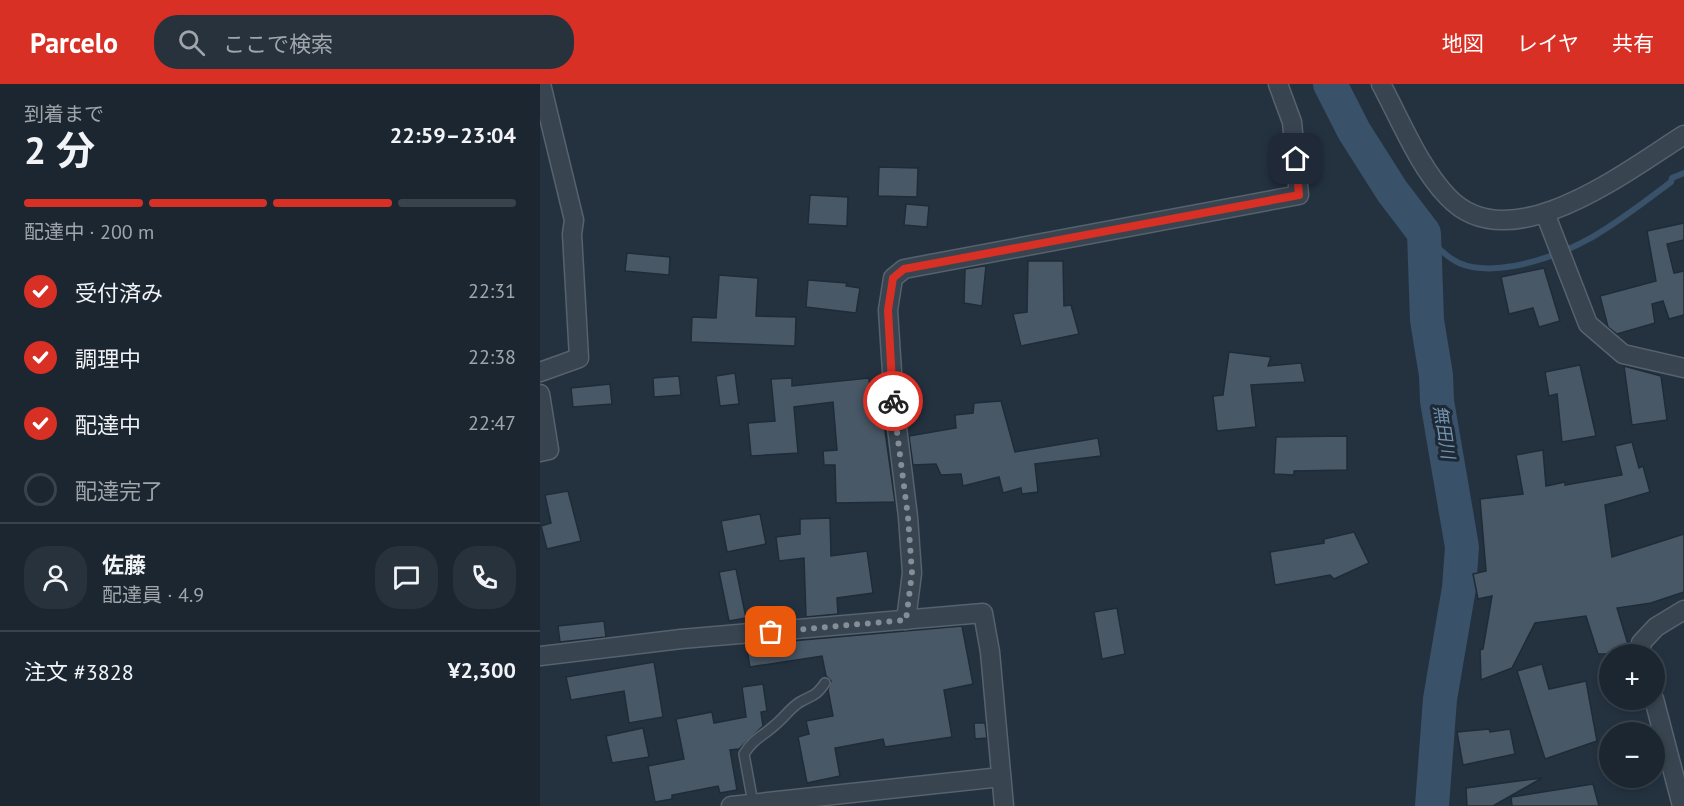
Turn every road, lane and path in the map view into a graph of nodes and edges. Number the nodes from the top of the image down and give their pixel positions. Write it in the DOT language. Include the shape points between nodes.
graph roads {
  1 [pos="1278,84"];
  2 [pos="1381,84"];
  3 [pos="545,86"];
  4 [pos="1684,135"];
  5 [pos="1545,213"];
  6 [pos="1684,369"];
  7 [pos="540,372"];
  8 [pos="540,394"];
  9 [pos="540,452"];
  10 [pos="1684,610"];
  11 [pos="906,620"];
  12 [pos="1641,644"];
  13 [pos="540,656"];
  14 [pos="825,683"];
  15 [pos="1657,710"];
  16 [pos="1001,777"];
  17 [pos="753,805"];
  18 [pos="731,806"];
  19 [pos="1004,806"];
  20 [pos="1682,806"];
  1 -- 11 [label="street" via="1292,122 1299,195 904,269 893,278 888,310 912,573"];
  2 -- 5 [label="street" via="1427,167 1458,206 1479,217 1502,222"];
  3 -- 7 [label="street" via="574,219 579,358"];
  4 -- 5 [label="street" via="1589,194"];
  5 -- 6 [label="street" via="1588,324 1623,354"];
  8 -- 9 [label="street" via="549,450"];
  10 -- 12 [label="street" via="1656,627"];
  11 -- 13 [label="street" via="681,639"];
  11 -- 16 [label="street" via="983,613"];
  14 -- 17 [label="lane" via="816,697 794,707 753,740 744,754"];
  15 -- 20 [label="street"];
  16 -- 17 [label="street"];
  16 -- 19 [label="street"];
  17 -- 18 [label="street"];
}
